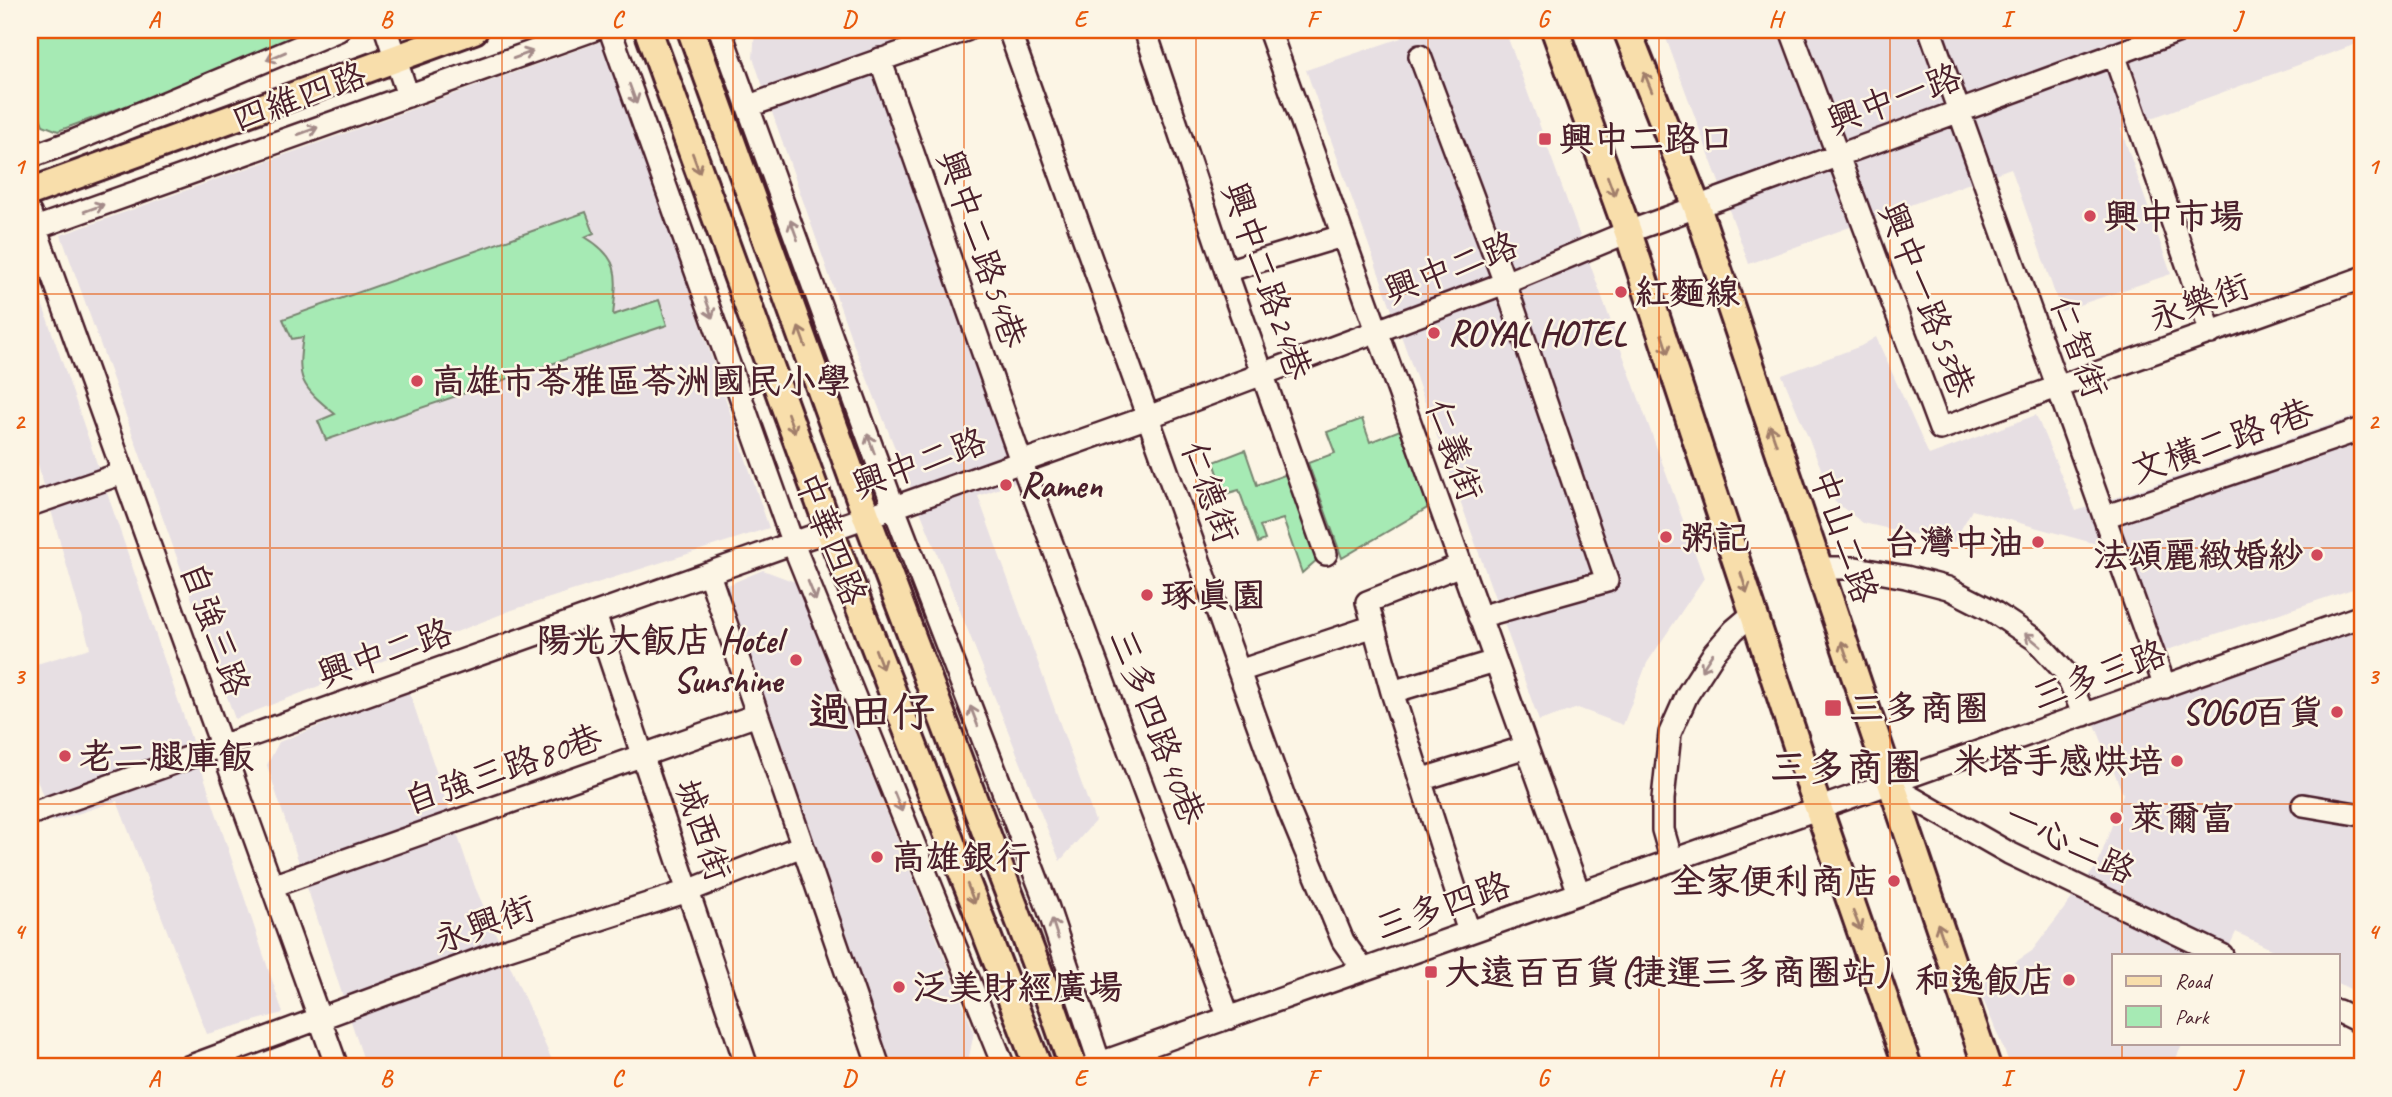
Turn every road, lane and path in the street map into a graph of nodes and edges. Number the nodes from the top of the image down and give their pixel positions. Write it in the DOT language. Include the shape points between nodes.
graph roads {
  1 [pos="339,30"];
  2 [pos="386,30"];
  3 [pos="474,30"];
  4 [pos="593,30"];
  5 [pos="610,30"];
  6 [pos="648,30"];
  7 [pos="691,30"];
  8 [pos="720,30"];
  9 [pos="966,30"];
  10 [pos="1009,30"];
  11 [pos="1145,30"];
  12 [pos="1269,30"];
  13 [pos="1555,30"];
  14 [pos="1627,30"];
  15 [pos="1791,30"];
  16 [pos="1930,30"];
  17 [pos="2182,30"];
  18 [pos="2115,54"];
  19 [pos="1420,56"];
  20 [pos="395,58"];
  21 [pos="880,59"];
  22 [pos="408,96"];
  23 [pos="749,106"];
  24 [pos="1959,111"];
  25 [pos="1838,155"];
  26 [pos="30,157"];
  27 [pos="30,192"];
  28 [pos="1697,207"];
  29 [pos="32,224"];
  30 [pos="1628,232"];
  31 [pos="1342,236"];
  32 [pos="1226,271"];
  33 [pos="2362,278"];
  34 [pos="1505,283"];
  35 [pos="1376,332"];
  36 [pos="2211,332"];
  37 [pos="1264,372"];
  38 [pos="2058,388"];
  39 [pos="1147,417"];
  40 [pos="2362,429"];
  41 [pos="1021,461"];
  42 [pos="123,473"];
  43 [pos="30,505"];
  44 [pos="894,509"];
  45 [pos="2104,517"];
  46 [pos="867,518"];
  47 [pos="830,531"];
  48 [pos="793,544"];
  49 [pos="1326,554"];
  50 [pos="1461,565"];
  51 [pos="1818,568"];
  52 [pos="709,574"];
  53 [pos="1754,613"];
  54 [pos="595,614"];
  55 [pos="2362,616"];
  56 [pos="1479,617"];
  57 [pos="1374,626"];
  58 [pos="1495,662"];
  59 [pos="1239,671"];
  60 [pos="2165,687"];
  61 [pos="1392,692"];
  62 [pos="757,715"];
  63 [pos="2084,715"];
  64 [pos="221,746"];
  65 [pos="1526,747"];
  66 [pos="643,756"];
  67 [pos="1420,780"];
  68 [pos="1890,785"];
  69 [pos="2303,805"];
  70 [pos="1820,810"];
  71 [pos="30,814"];
  72 [pos="2362,815"];
  73 [pos="802,846"];
  74 [pos="1672,861"];
  75 [pos="272,886"];
  76 [pos="688,891"];
  77 [pos="1579,893"];
  78 [pos="1469,932"];
  79 [pos="2220,954"];
  80 [pos="1363,969"];
  81 [pos="2340,1012"];
  82 [pos="1229,1018"];
  83 [pos="320,1020"];
  84 [pos="2362,1023"];
  85 [pos="1097,1066"];
  86 [pos="188,1067"];
  87 [pos="337,1067"];
  88 [pos="747,1067"];
  89 [pos="878,1067"];
  90 [pos="1004,1067"];
  91 [pos="1038,1067"];
  92 [pos="1073,1067"];
  93 [pos="1908,1067"];
  94 [pos="1987,1067"];
  1 -- 26 [label="street, 四維四路, one-way"];
  2 -- 20 [label="street"];
  3 -- 20 [label="main road, 四維四路"];
  22 -- 4 [label="street, 四維四路, one-way"];
  5 -- 48 [label="street, 中華四路, one-way"];
  6 -- 47 [label="main road, 中華四路, one-way"];
  46 -- 7 [label="main road, 中華四路, one-way"];
  8 -- 23 [label="street, 中華四路"];
  9 -- 21 [label="street"];
  10 -- 39 [label="street, 仁德街"];
  11 -- 32 [label="street, 興中二路24巷"];
  12 -- 31 [label="street, 仁義街"];
  13 -- 30 [label="main road, one-way"];
  28 -- 14 [label="main road, 中山二路, one-way"];
  15 -- 25 [label="street"];
  16 -- 24 [label="street, 仁智街"];
  17 -- 18 [label="street, 興中一路"];
  18 -- 24 [label="street, 興中一路"];
  18 -- 36 [label="street"];
  19 -- 34 [label="street"];
  20 -- 22 [label="street"];
  20 -- 27 [label="main road, 四維四路"];
  21 -- 23 [label="street"];
  21 -- 41 [label="street, 興中二路54巷"];
  29 -- 22 [label="street, 四維四路, one-way"];
  44 -- 23 [label="street, 中華四路, one-way"];
  24 -- 25 [label="street, 興中一路"];
  24 -- 38 [label="street, 仁智街"];
  25 -- 28 [label="street, 興中一路"];
  25 -- 38 [label="street, 興中一路53巷" via="1940,429"];
  28 -- 30 [label="street, 興中一路"];
  51 -- 28 [label="main road, 中山二路, one-way"];
  29 -- 42 [label="street, 自強三路"];
  30 -- 34 [label="street, 興中二路"];
  30 -- 53 [label="main road, one-way"];
  31 -- 32 [label="street"];
  31 -- 35 [label="street, 仁義街"];
  32 -- 37 [label="street, 興中二路24巷"];
  33 -- 36 [label="street, 永樂街"];
  34 -- 35 [label="street, 興中二路"];
  34 -- 56 [label="street" via="1607,581"];
  35 -- 37 [label="street, 興中二路"];
  35 -- 50 [label="street, 仁義街"];
  36 -- 38 [label="street, 永樂街"];
  37 -- 39 [label="street, 興中二路"];
  37 -- 49 [label="street, 興中二路24巷"];
  38 -- 45 [label="street, 仁智街"];
  39 -- 41 [label="street, 興中二路"];
  39 -- 59 [label="street, 仁德街"];
  40 -- 45 [label="street, 文橫二路9巷"];
  41 -- 44 [label="street, 興中二路"];
  41 -- 82 [label="street, 三多四路40巷"];
  42 -- 43 [label="street"];
  42 -- 64 [label="street, 自強三路"];
  44 -- 46 [label="street, 興中二路"];
  85 -- 44 [label="street, 中華四路, one-way" via="1048,908"];
  45 -- 60 [label="street, 仁智街"];
  46 -- 47 [label="street, 興中二路"];
  46 -- 92 [label="main road, 中華四路"];
  47 -- 48 [label="street, 興中二路"];
  47 -- 91 [label="main road, 中華四路, one-way"];
  48 -- 52 [label="street, 興中二路"];
  48 -- 90 [label="street, 中華四路, one-way"];
  50 -- 56 [label="street, 仁義街"];
  50 -- 57 [label="street" via="1367,602"];
  63 -- 51 [label="street, one-way" via="2065,672 2036,640 1992,610 1948,588 1906,577 1856,568"];
  68 -- 51 [label="main road, 中山二路, one-way"];
  52 -- 54 [label="street, 興中二路"];
  52 -- 62 [label="street"];
  53 -- 70 [label="main road"];
  53 -- 74 [label="street, one-way" via="1713,653 1670,733 1663,830"];
  54 -- 64 [label="street, 興中二路"];
  54 -- 66 [label="street, 城西街"];
  55 -- 60 [label="street, 三多三路"];
  56 -- 58 [label="street, 仁義街"];
  57 -- 59 [label="street"];
  57 -- 61 [label="street"];
  58 -- 61 [label="street"];
  58 -- 65 [label="street, 仁義街"];
  59 -- 80 [label="street, 仁德街" via="1339,932"];
  60 -- 63 [label="street, 三多三路"];
  61 -- 67 [label="street"];
  62 -- 66 [label="street, 自強三路80巷"];
  62 -- 73 [label="street"];
  63 -- 68 [label="street, 三多三路"];
  64 -- 71 [label="street, 興中二路"];
  64 -- 75 [label="street, 自強三路"];
  65 -- 67 [label="street"];
  65 -- 77 [label="street, 仁義街"];
  66 -- 75 [label="street, 自強三路80巷"];
  66 -- 76 [label="street, 城西街"];
  67 -- 78 [label="street"];
  68 -- 70 [label="street, 三多三路"];
  68 -- 79 [label="street, 一心二路" via="2009,853"];
  94 -- 68 [label="main road, 中山二路, one-way"];
  69 -- 72 [label="street"];
  70 -- 74 [label="street, 三多四路"];
  70 -- 93 [label="main road, one-way"];
  73 -- 76 [label="street, 永興街"];
  73 -- 89 [label="street"];
  74 -- 77 [label="street, 三多四路"];
  75 -- 83 [label="street, 自強三路"];
  76 -- 83 [label="street, 永興街" via="508,949"];
  76 -- 88 [label="street, 城西街"];
  77 -- 78 [label="street, 三多四路"];
  78 -- 80 [label="street, 三多四路"];
  80 -- 82 [label="street, 三多四路"];
  81 -- 84 [label="street"];
  82 -- 85 [label="street, 三多四路"];
  83 -- 86 [label="street, 永興街"];
  83 -- 87 [label="street, 自強三路"];
}
